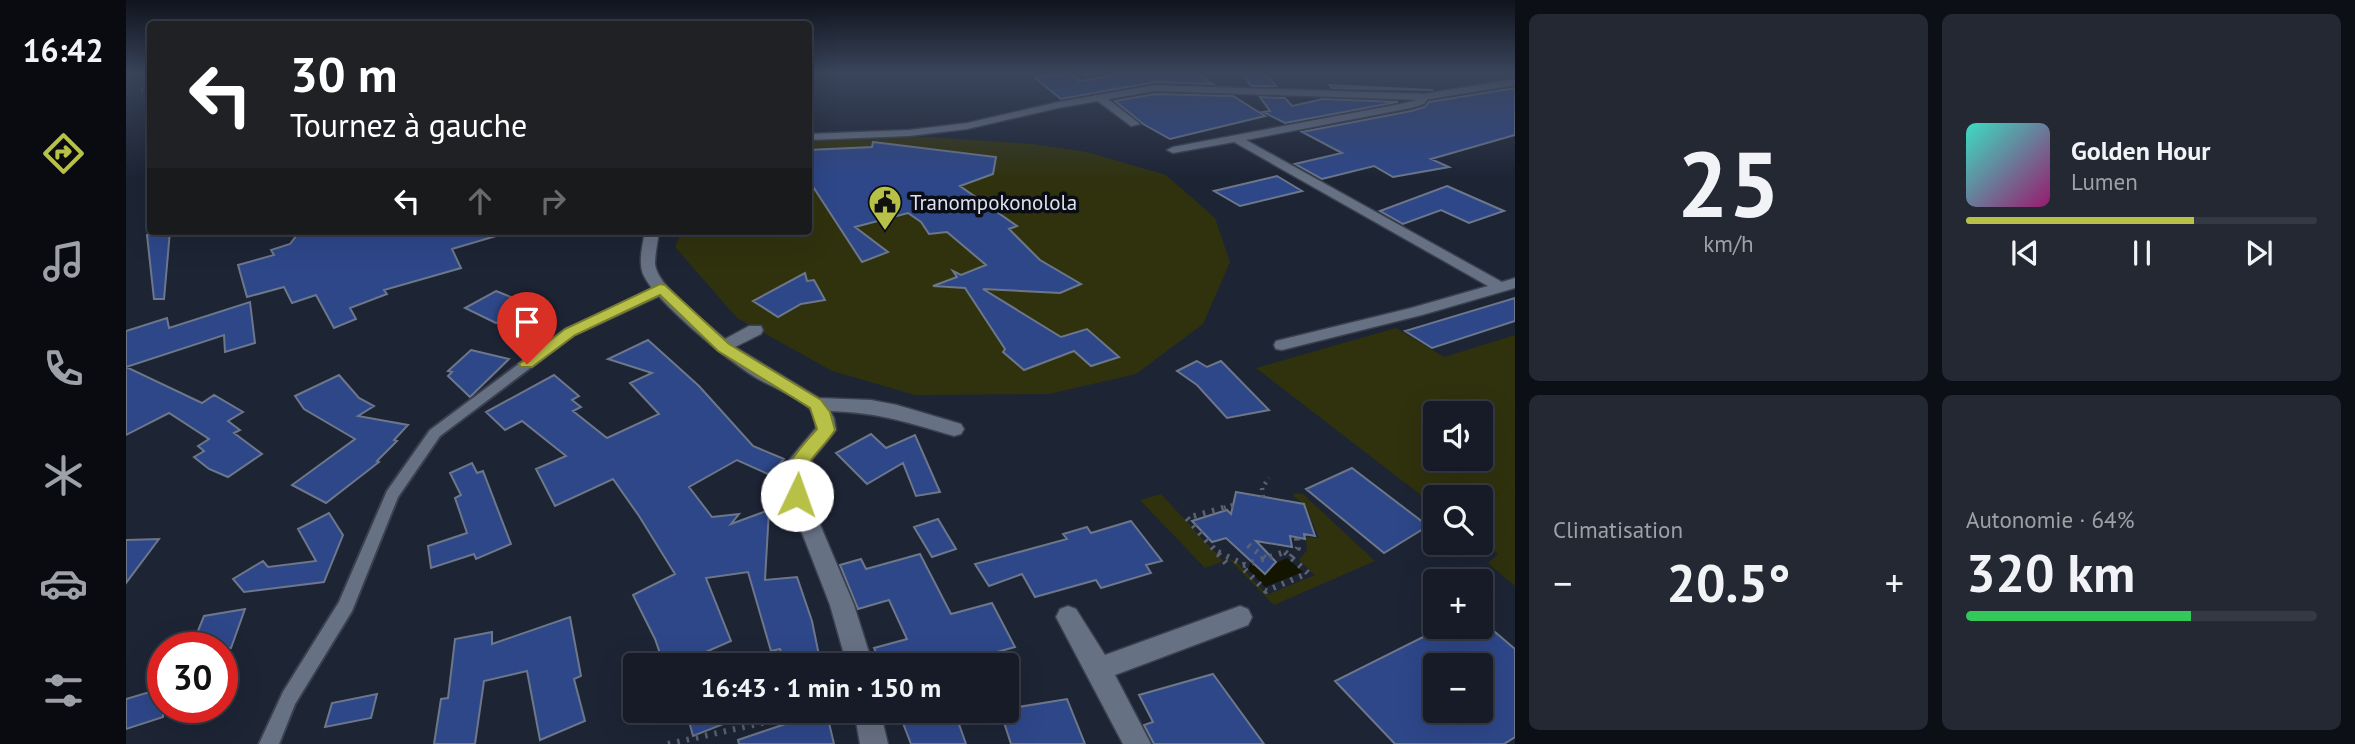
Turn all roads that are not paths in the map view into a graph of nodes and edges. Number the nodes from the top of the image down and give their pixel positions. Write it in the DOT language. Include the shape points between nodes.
graph roads {
  1 [pos="1044,109"];
  2 [pos="1115,109"];
  3 [pos="1393,109"];
  4 [pos="1135,124"];
  5 [pos="812,137"];
  6 [pos="1237,139"];
  7 [pos="1173,150"];
  8 [pos="651,235"];
  9 [pos="1508,285"];
  10 [pos="660,288"];
  11 [pos="755,330"];
  12 [pos="1282,345"];
  13 [pos="723,347"];
  14 [pos="816,404"];
  15 [pos="954,429"];
  16 [pos="1068,617"];
  17 [pos="1240,617"];
  18 [pos="856,653"];
  19 [pos="1100,669"];
  20 [pos="870,723"];
  21 [pos="269,744"];
  22 [pos="874,744"];
  23 [pos="1137,744"];
  1 -- 5 [label="street" via="909,133"];
  2 -- 4 [label="street"];
  3 -- 6 [label="street"];
  6 -- 7 [label="street"];
  6 -- 9 [label="street"];
  8 -- 10 [label="street" via="648,263"];
  9 -- 12 [label="street"];
  10 -- 13 [label="street"];
  10 -- 21 [label="lane" via="570,332 435,433 392,495 346,606 289,698"];
  11 -- 13 [label="street"];
  13 -- 14 [label="street"];
  14 -- 15 [label="street" via="884,408"];
  14 -- 18 [label="street" via="826,430 796,466 793,484"];
  16 -- 19 [label="street"];
  17 -- 19 [label="street"];
  19 -- 23 [label="street"];
  20 -- 22 [label="street"];
}
